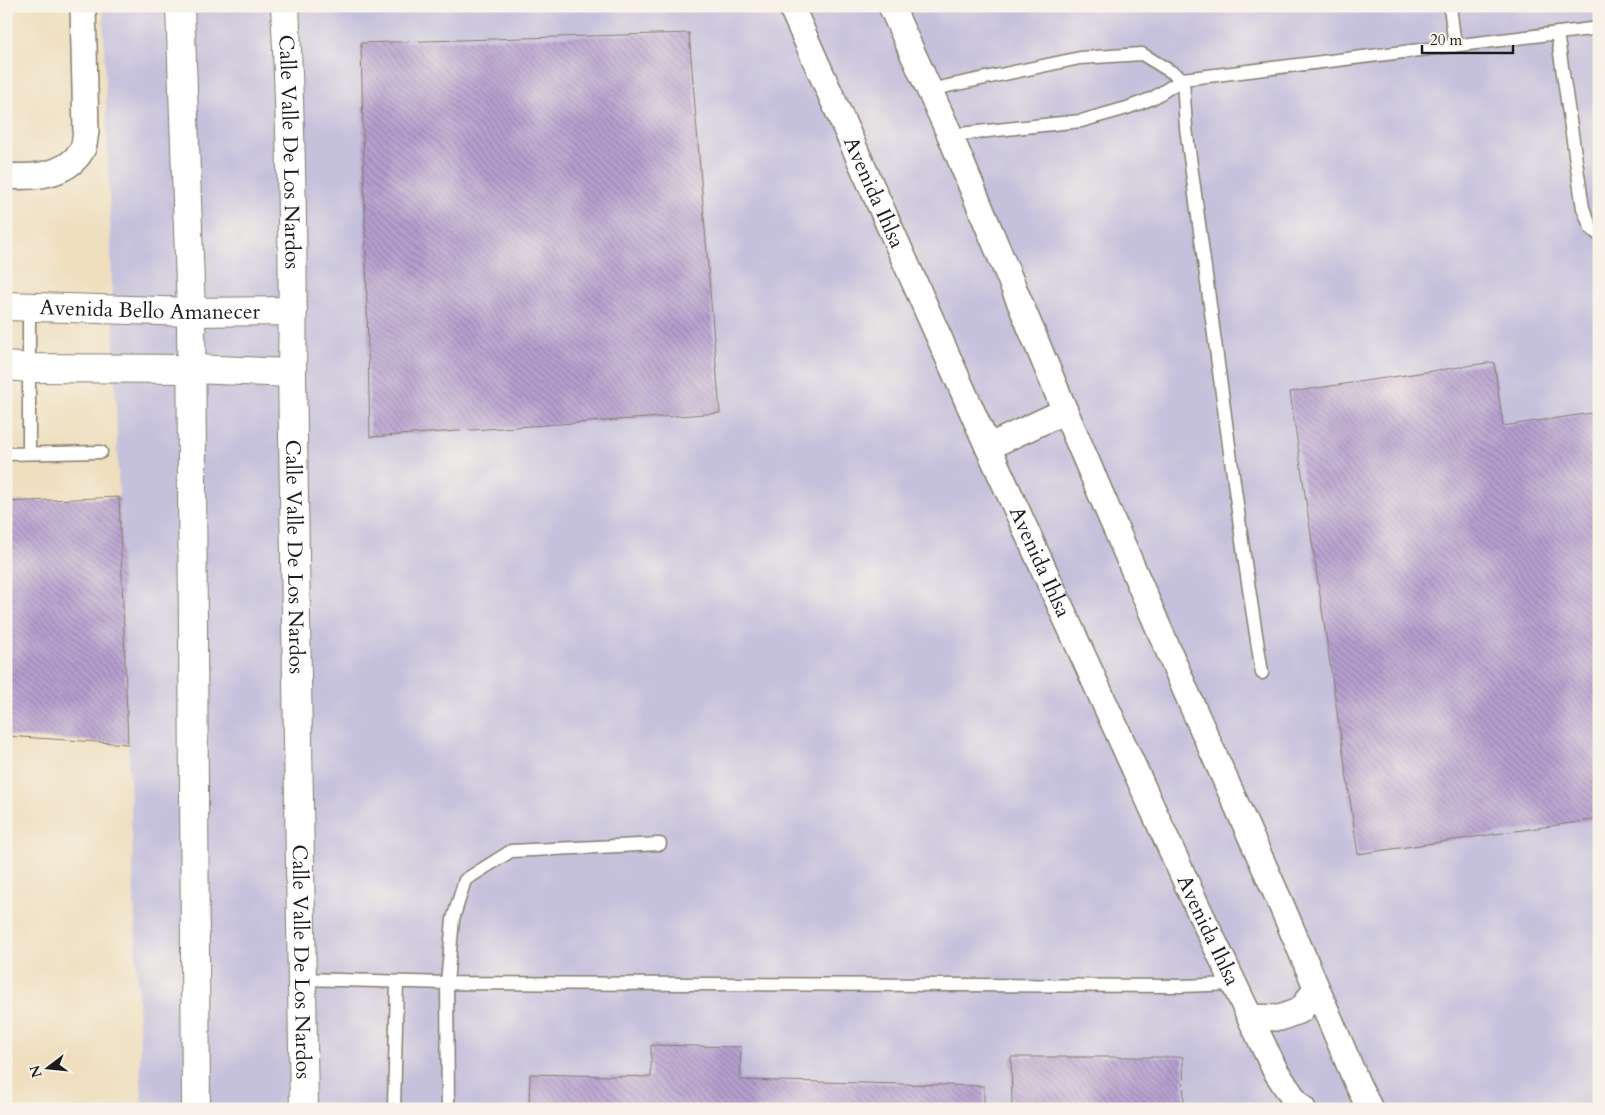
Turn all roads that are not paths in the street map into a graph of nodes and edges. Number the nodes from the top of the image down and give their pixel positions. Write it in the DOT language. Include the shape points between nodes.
graph roads {
  1 [pos="83,6"];
  2 [pos="180,6"];
  3 [pos="285,6"];
  4 [pos="791,6"];
  5 [pos="891,6"];
  6 [pos="1450,6"];
  7 [pos="1599,28"];
  8 [pos="1556,34"];
  9 [pos="1455,46"];
  10 [pos="1183,79"];
  11 [pos="929,90"];
  12 [pos="950,135"];
  13 [pos="6,176"];
  14 [pos="1599,235"];
  15 [pos="17,306"];
  16 [pos="293,311"];
  17 [pos="192,312"];
  18 [pos="18,367"];
  19 [pos="192,369"];
  20 [pos="292,373"];
  21 [pos="1065,411"];
  22 [pos="988,447"];
  23 [pos="101,452"];
  24 [pos="29,453"];
  25 [pos="6,454"];
  26 [pos="1262,673"];
  27 [pos="660,844"];
  28 [pos="303,979"];
  29 [pos="397,982"];
  30 [pos="447,983"];
  31 [pos="1234,984"];
  32 [pos="1316,989"];
  33 [pos="1251,1017"];
  34 [pos="196,1109"];
  35 [pos="304,1109"];
  36 [pos="394,1109"];
  37 [pos="448,1109"];
  38 [pos="1303,1109"];
  39 [pos="1370,1109"];
  1 -- 13 [label="street" via="86,131 83,150 69,164 50,174 26,178"];
  2 -- 17 [label="street"];
  3 -- 16 [label="street, Calle Valle De Los Nardos"];
  4 -- 22 [label="street, Avenida Ihlsa"];
  5 -- 11 [label="street"];
  6 -- 9 [label="lane"];
  7 -- 8 [label="lane"];
  8 -- 9 [label="lane"];
  8 -- 14 [label="lane" via="1583,208"];
  9 -- 10 [label="lane"];
  10 -- 11 [label="lane" via="1142,54 1080,58"];
  10 -- 12 [label="lane" via="1153,98 1080,121"];
  10 -- 26 [label="lane" via="1186,128"];
  11 -- 12 [label="street"];
  12 -- 21 [label="street"];
  15 -- 17 [label="street, Avenida Bello Amanecer"];
  15 -- 18 [label="lane"];
  16 -- 17 [label="street, Avenida Bello Amanecer"];
  16 -- 20 [label="street, Calle Valle De Los Nardos"];
  17 -- 19 [label="street"];
  18 -- 19 [label="street"];
  18 -- 24 [label="lane"];
  19 -- 20 [label="street"];
  19 -- 34 [label="street"];
  20 -- 28 [label="street, Calle Valle De Los Nardos"];
  21 -- 22 [label="street"];
  21 -- 32 [label="street"];
  22 -- 31 [label="street, Avenida Ihlsa"];
  23 -- 24 [label="lane"];
  24 -- 25 [label="lane"];
  27 -- 30 [label="lane" via="512,851 465,880 453,919"];
  28 -- 29 [label="lane"];
  28 -- 35 [label="street, Calle Valle De Los Nardos"];
  29 -- 30 [label="lane"];
  29 -- 36 [label="lane"];
  30 -- 31 [label="lane"];
  30 -- 37 [label="lane"];
  31 -- 33 [label="street, Avenida Ihlsa"];
  32 -- 33 [label="street" via="1302,1010 1280,1018"];
  32 -- 39 [label="street"];
  33 -- 38 [label="street, Avenida Ihlsa" via="1275,1070"];
}
